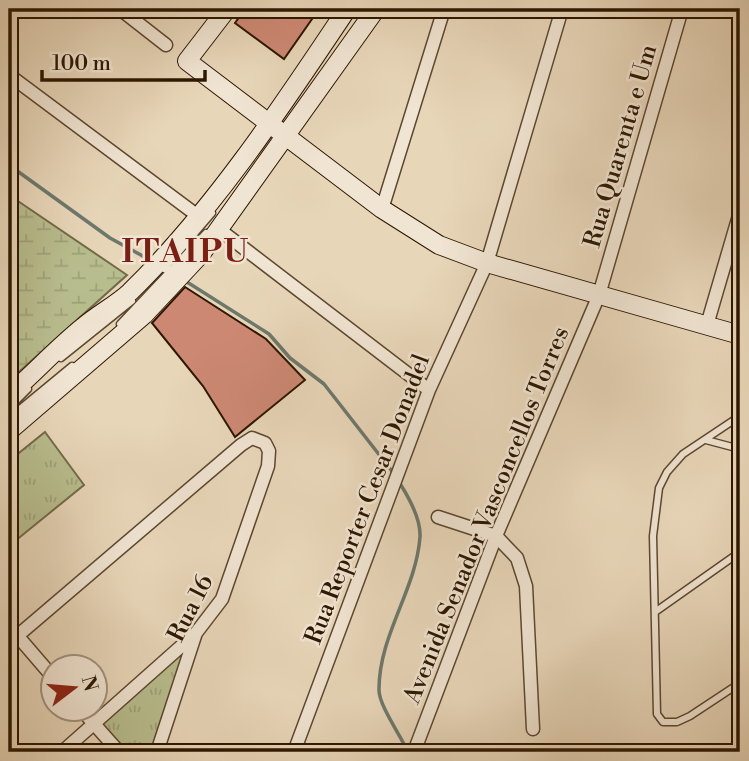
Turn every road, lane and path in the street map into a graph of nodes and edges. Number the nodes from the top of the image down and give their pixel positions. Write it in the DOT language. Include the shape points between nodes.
graph roads {
  1 [pos="120,9"];
  2 [pos="227,9"];
  3 [pos="347,9"];
  4 [pos="356,9"];
  5 [pos="366,9"];
  6 [pos="376,9"];
  7 [pos="444,9"];
  8 [pos="562,9"];
  9 [pos="682,9"];
  10 [pos="166,45"];
  11 [pos="9,75"];
  12 [pos="276,130"];
  13 [pos="382,209"];
  14 [pos="740,212"];
  15 [pos="198,216"];
  16 [pos="220,230"];
  17 [pos="487,263"];
  18 [pos="598,295"];
  19 [pos="707,325"];
  20 [pos="740,335"];
  21 [pos="429,390"];
  22 [pos="9,395"];
  23 [pos="9,408"];
  24 [pos="740,416"];
  25 [pos="9,418"];
  26 [pos="9,431"];
  27 [pos="706,440"];
  28 [pos="740,449"];
  29 [pos="439,517"];
  30 [pos="496,536"];
  31 [pos="740,552"];
  32 [pos="654,612"];
  33 [pos="196,633"];
  34 [pos="12,635"];
  35 [pos="38,662"];
  36 [pos="740,683"];
  37 [pos="91,722"];
  38 [pos="94,725"];
  39 [pos="533,730"];
  40 [pos="62,752"];
  41 [pos="119,752"];
  42 [pos="157,752"];
  43 [pos="293,752"];
  44 [pos="414,752"];
  1 -- 10 [label="street"];
  2 -- 12 [label="main road" via="187,61"];
  3 -- 12 [label="main road"];
  4 -- 12 [label="lane"];
  5 -- 12 [label="lane"];
  6 -- 12 [label="main road"];
  7 -- 13 [label="street"];
  8 -- 17 [label="street, Rua Reporter Cesar Donadel"];
  9 -- 18 [label="street, Rua Quarenta e Um"];
  11 -- 15 [label="street"];
  12 -- 13 [label="main road"];
  12 -- 15 [label="main road"];
  12 -- 16 [label="main road"];
  12 -- 23 [label="lane" via="175,258"];
  12 -- 25 [label="lane" via="206,233 146,299"];
  13 -- 17 [label="main road" via="439,245"];
  14 -- 19 [label="street"];
  15 -- 22 [label="main road" via="129,293 27,374"];
  16 -- 21 [label="street"];
  16 -- 26 [label="main road" via="144,315"];
  17 -- 18 [label="main road"];
  17 -- 21 [label="street, Rua Reporter Cesar Donadel"];
  18 -- 19 [label="main road"];
  18 -- 30 [label="street, Avenida Senador Vasconcellos Torres"];
  19 -- 20 [label="main road"];
  21 -- 43 [label="street, Rua Reporter Cesar Donadel"];
  24 -- 27 [label="lane"];
  27 -- 28 [label="lane"];
  27 -- 32 [label="lane" via="676,461 659,488 653,536"];
  29 -- 30 [label="street"];
  30 -- 39 [label="street" via="510,548 523,570"];
  30 -- 44 [label="street, Avenida Senador Vasconcellos Torres"];
  31 -- 32 [label="lane"];
  32 -- 36 [label="lane" via="660,720 677,722"];
  33 -- 34 [label="street, Rua 16" via="222,599 268,466 265,443 253,438"];
  33 -- 38 [label="street"];
  33 -- 42 [label="street, Rua 16"];
  34 -- 35 [label="street"];
  37 -- 38 [label="street"];
  38 -- 40 [label="street"];
  38 -- 41 [label="street"];
}
